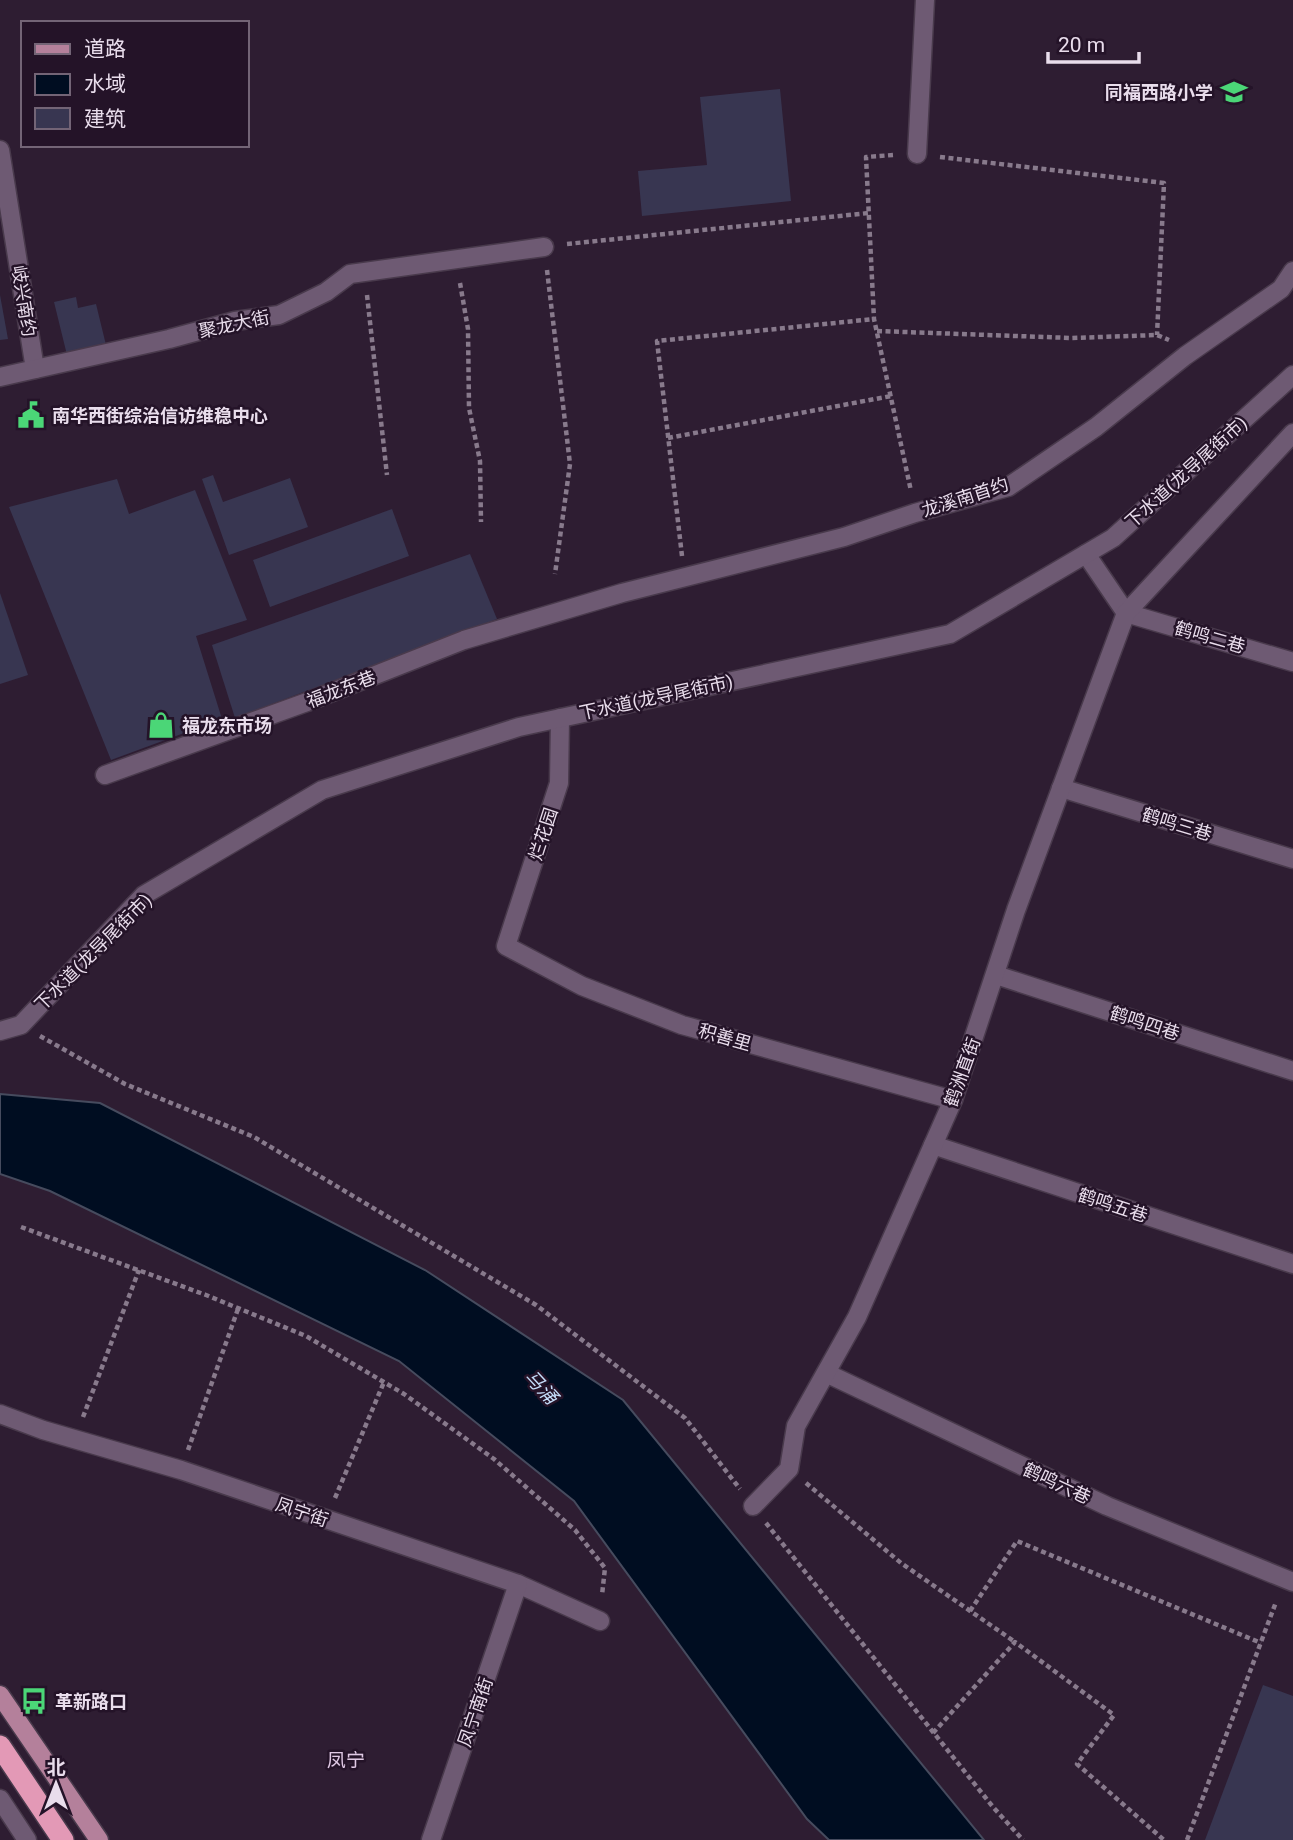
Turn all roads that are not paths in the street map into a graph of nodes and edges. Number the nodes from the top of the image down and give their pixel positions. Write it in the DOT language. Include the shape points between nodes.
graph roads {
  1 [pos="925,0"];
  2 [pos="0,150"];
  3 [pos="917,154"];
  4 [pos="544,247"];
  5 [pos="1293,271"];
  6 [pos="35,369"];
  7 [pos="1293,375"];
  8 [pos="0,377"];
  9 [pos="1293,433"];
  10 [pos="1086,554"];
  11 [pos="577,606"];
  12 [pos="1126,613"];
  13 [pos="1293,662"];
  14 [pos="560,718"];
  15 [pos="105,775"];
  16 [pos="1061,788"];
  17 [pos="1293,859"];
  18 [pos="506,946"];
  19 [pos="996,975"];
  20 [pos="0,1031"];
  21 [pos="1293,1071"];
  22 [pos="953,1100"];
  23 [pos="933,1145"];
  24 [pos="1293,1264"];
  25 [pos="826,1373"];
  26 [pos="0,1414"];
  27 [pos="753,1506"];
  28 [pos="1289,1580"];
  29 [pos="518,1584"];
  30 [pos="600,1621"];
  31 [pos="0,1695"];
  32 [pos="0,1738"];
  33 [pos="0,1746"];
  34 [pos="0,1799"];
  35 [pos="27,1840"];
  36 [pos="64,1840"];
  37 [pos="70,1840"];
  38 [pos="99,1840"];
  39 [pos="431,1840"];
  1 -- 3 [label="street"];
  2 -- 6 [label="street, 岐兴南约"];
  4 -- 6 [label="street, 聚龙大街" via="350,274 326,292 279,315 234,321"];
  5 -- 11 [label="street, 龙溪南首约" via="1281,289 1007,487 844,537"];
  6 -- 8 [label="street, 聚龙大街"];
  7 -- 10 [label="street, 下水道(龙导尾街市)" via="1113,538"];
  9 -- 12 [label="street"];
  10 -- 12 [label="street"];
  10 -- 14 [label="street, 下水道(龙导尾街市)" via="950,634"];
  11 -- 15 [label="street, 福龙东巷" via="464,640"];
  12 -- 13 [label="street, 鹤鸣二巷"];
  12 -- 16 [label="street, 鹤洲直街"];
  14 -- 18 [label="street, 烂花园" via="559,783"];
  14 -- 20 [label="street, 下水道(龙导尾街市)" via="321,790 144,895 21,1025"];
  16 -- 17 [label="street, 鹤鸣三巷"];
  16 -- 19 [label="street, 鹤洲直街"];
  18 -- 22 [label="street, 积善里" via="582,986 682,1024"];
  19 -- 21 [label="street, 鹤鸣四巷"];
  19 -- 22 [label="street, 鹤洲直街"];
  22 -- 23 [label="street, 鹤洲直街"];
  23 -- 24 [label="street, 鹤鸣五巷"];
  23 -- 25 [label="street, 鹤洲直街" via="857,1317"];
  25 -- 27 [label="street, 鹤洲直街" via="796,1426 789,1469"];
  25 -- 28 [label="street, 鹤鸣六巷" via="1107,1506"];
  26 -- 29 [label="street, 凤宁街"];
  29 -- 30 [label="street, 凤宁街"];
  29 -- 39 [label="street, 凤宁南街"];
  31 -- 38 [label="main road"];
  32 -- 37 [label="main road"];
  33 -- 36 [label="highway"];
  34 -- 35 [label="street"];
}
